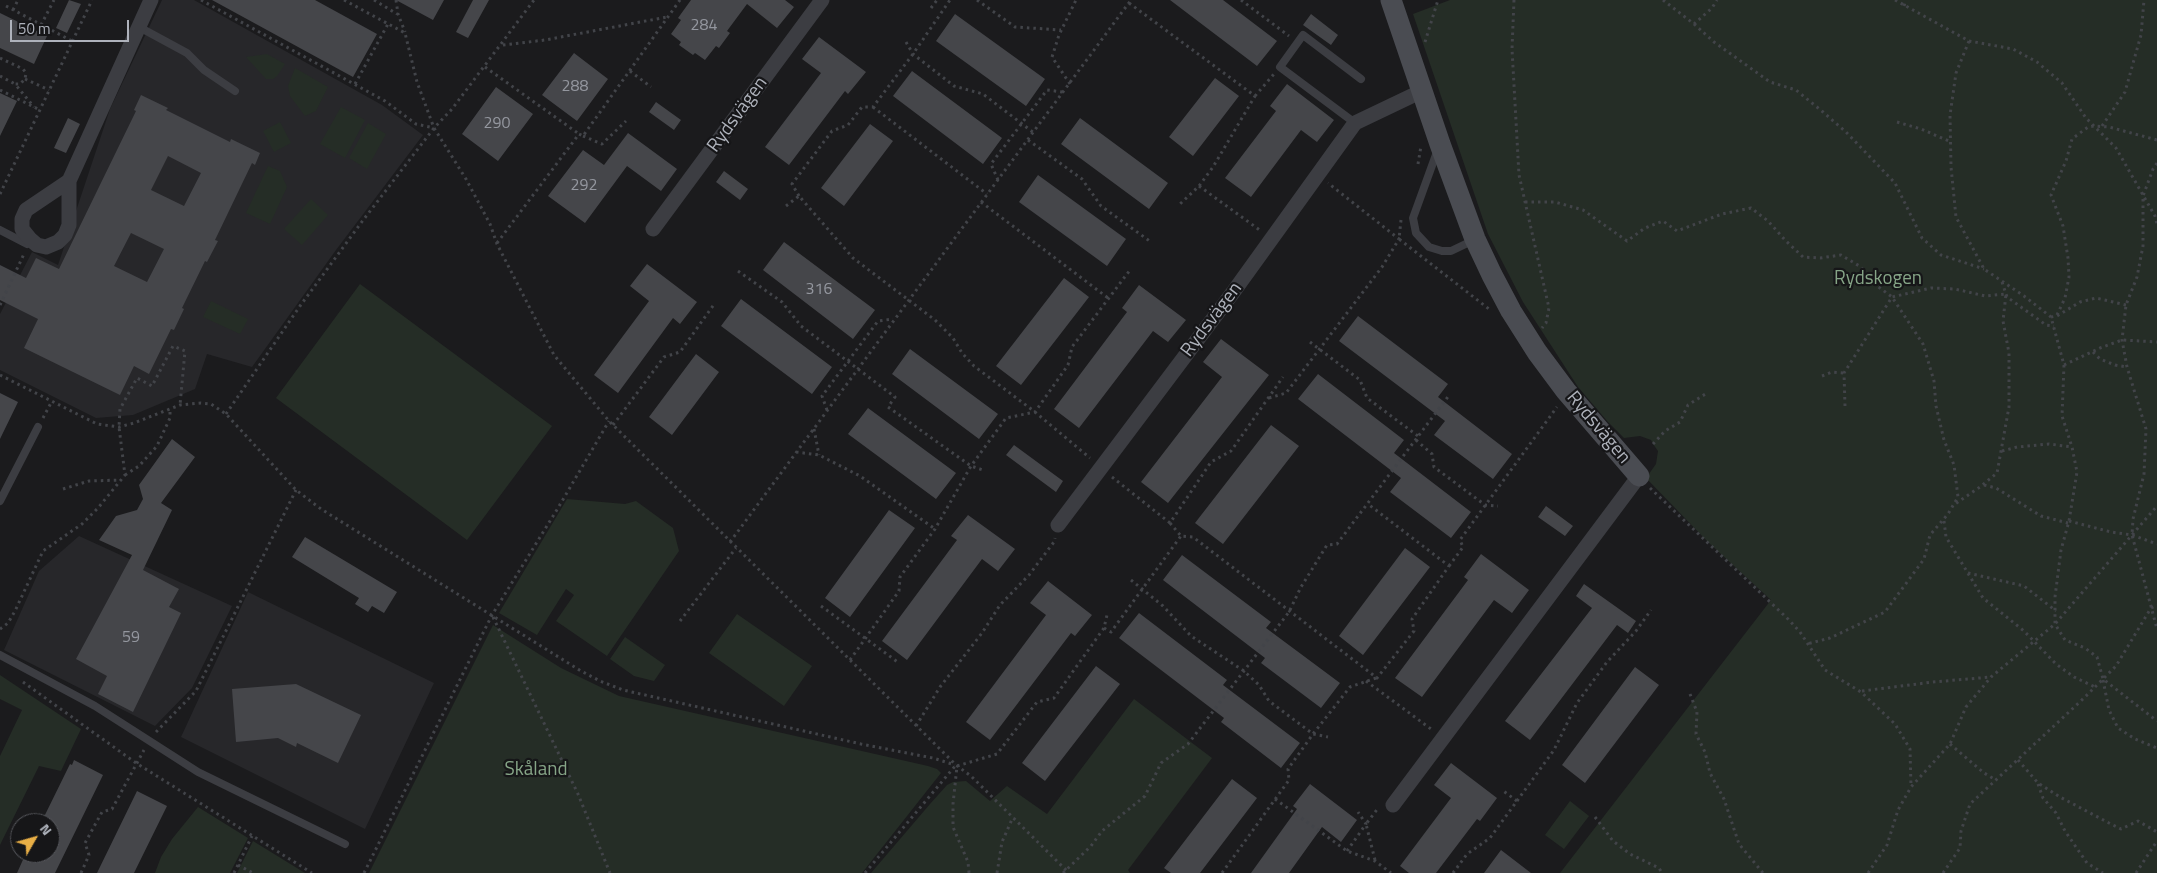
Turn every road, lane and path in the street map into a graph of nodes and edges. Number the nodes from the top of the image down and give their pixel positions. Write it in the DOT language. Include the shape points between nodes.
graph roads {
  1 [pos="18,0"];
  2 [pos="54,0"];
  3 [pos="151,0"];
  4 [pos="202,0"];
  5 [pos="344,0"];
  6 [pos="374,0"];
  7 [pos="396,0"];
  8 [pos="534,0"];
  9 [pos="680,0"];
  10 [pos="822,0"];
  11 [pos="937,0"];
  12 [pos="950,0"];
  13 [pos="977,0"];
  14 [pos="1076,0"];
  15 [pos="1241,0"];
  16 [pos="1391,0"];
  17 [pos="1438,0"];
  18 [pos="1514,0"];
  19 [pos="1663,0"];
  20 [pos="1717,0"];
  21 [pos="1895,0"];
  22 [pos="1906,0"];
  23 [pos="2144,0"];
  24 [pos="90,1"];
  25 [pos="207,1"];
  26 [pos="1130,1"];
  27 [pos="6,6"];
  28 [pos="1904,6"];
  29 [pos="931,8"];
  30 [pos="13,10"];
  31 [pos="398,14"];
  32 [pos="668,17"];
  33 [pos="41,24"];
  34 [pos="388,24"];
  35 [pos="1694,24"];
  36 [pos="138,27"];
  37 [pos="1061,30"];
  38 [pos="405,33"];
  39 [pos="72,41"];
  40 [pos="1969,41"];
  41 [pos="906,42"];
  42 [pos="1298,42"];
  43 [pos="502,45"];
  44 [pos="1424,45"];
  45 [pos="913,54"];
  46 [pos="0,58"];
  47 [pos="485,67"];
  48 [pos="1280,68"];
  49 [pos="630,71"];
  50 [pos="0,76"];
  51 [pos="25,79"];
  52 [pos="1361,79"];
  53 [pos="15,84"];
  54 [pos="355,84"];
  55 [pos="1070,84"];
  56 [pos="652,87"];
  57 [pos="0,90"];
  58 [pos="49,90"];
  59 [pos="236,91"];
  60 [pos="1064,92"];
  61 [pos="1422,92"];
  62 [pos="1255,96"];
  63 [pos="34,107"];
  64 [pos="873,107"];
  65 [pos="40,110"];
  66 [pos="626,120"];
  67 [pos="1897,122"];
  68 [pos="1356,123"];
  69 [pos="1022,124"];
  70 [pos="2094,126"];
  71 [pos="2102,126"];
  72 [pos="434,128"];
  73 [pos="1034,132"];
  74 [pos="581,135"];
  75 [pos="1028,140"];
  76 [pos="2157,140"];
  77 [pos="1951,142"];
  78 [pos="1440,144"];
  79 [pos="2157,163"];
  80 [pos="1318,175"];
  81 [pos="998,180"];
  82 [pos="69,181"];
  83 [pos="1199,186"];
  84 [pos="0,194"];
  85 [pos="987,194"];
  86 [pos="799,196"];
  87 [pos="2142,196"];
  88 [pos="981,202"];
  89 [pos="1525,202"];
  90 [pos="1180,204"];
  91 [pos="786,206"];
  92 [pos="2157,224"];
  93 [pos="652,229"];
  94 [pos="0,230"];
  95 [pos="1272,239"];
  96 [pos="1475,239"];
  97 [pos="28,242"];
  98 [pos="1151,242"];
  99 [pos="497,244"];
  100 [pos="1984,269"];
  101 [pos="1130,270"];
  102 [pos="738,271"];
  103 [pos="2002,281"];
  104 [pos="2006,294"];
  105 [pos="1892,296"];
  106 [pos="1108,298"];
  107 [pos="909,299"];
  108 [pos="715,303"];
  109 [pos="0,305"];
  110 [pos="2126,305"];
  111 [pos="2057,316"];
  112 [pos="2051,317"];
  113 [pos="894,319"];
  114 [pos="2054,326"];
  115 [pos="1538,334"];
  116 [pos="2122,340"];
  117 [pos="1310,342"];
  118 [pos="2157,342"];
  119 [pos="1320,350"];
  120 [pos="2093,352"];
  121 [pos="847,361"];
  122 [pos="2064,365"];
  123 [pos="2126,367"];
  124 [pos="858,369"];
  125 [pos="1844,373"];
  126 [pos="0,375"];
  127 [pos="1822,376"];
  128 [pos="1284,377"];
  129 [pos="1707,393"];
  130 [pos="1450,394"];
  131 [pos="1268,398"];
  132 [pos="52,401"];
  133 [pos="1559,404"];
  134 [pos="180,405"];
  135 [pos="1845,406"];
  136 [pos="170,409"];
  137 [pos="827,410"];
  138 [pos="1035,412"];
  139 [pos="226,414"];
  140 [pos="609,421"];
  141 [pos="613,425"];
  142 [pos="38,427"];
  143 [pos="119,427"];
  144 [pos="814,428"];
  145 [pos="1418,436"];
  146 [pos="1416,440"];
  147 [pos="1653,444"];
  148 [pos="2072,447"];
  149 [pos="2002,450"];
  150 [pos="796,452"];
  151 [pos="819,455"];
  152 [pos="971,466"];
  153 [pos="1100,467"];
  154 [pos="983,470"];
  155 [pos="125,475"];
  156 [pos="1639,476"];
  157 [pos="121,480"];
  158 [pos="1984,484"];
  159 [pos="63,489"];
  160 [pos="296,490"];
  161 [pos="0,501"];
  162 [pos="1368,504"];
  163 [pos="1954,504"];
  164 [pos="1485,505"];
  165 [pos="1498,506"];
  166 [pos="2157,506"];
  167 [pos="1943,520"];
  168 [pos="2069,522"];
  169 [pos="1170,523"];
  170 [pos="1058,525"];
  171 [pos="935,529"];
  172 [pos="2132,535"];
  173 [pos="1180,536"];
  174 [pos="730,542"];
  175 [pos="2157,544"];
  176 [pos="736,548"];
  177 [pos="1449,566"];
  178 [pos="1968,572"];
  179 [pos="1131,580"];
  180 [pos="1142,589"];
  181 [pos="2157,605"];
  182 [pos="821,606"];
  183 [pos="2151,608"];
  184 [pos="1651,610"];
  185 [pos="2056,611"];
  186 [pos="1289,612"];
  187 [pos="492,615"];
  188 [pos="1107,615"];
  189 [pos="680,621"];
  190 [pos="2056,624"];
  191 [pos="1104,628"];
  192 [pos="0,629"];
  193 [pos="2157,629"];
  194 [pos="865,638"];
  195 [pos="2035,642"];
  196 [pos="1807,644"];
  197 [pos="0,655"];
  198 [pos="850,660"];
  199 [pos="899,663"];
  200 [pos="1244,671"];
  201 [pos="16,677"];
  202 [pos="1991,677"];
  203 [pos="1377,678"];
  204 [pos="2103,679"];
  205 [pos="1366,682"];
  206 [pos="2095,687"];
  207 [pos="1861,692"];
  208 [pos="1690,694"];
  209 [pos="2157,721"];
  210 [pos="916,726"];
  211 [pos="1313,734"];
  212 [pos="1328,737"];
  213 [pos="1444,738"];
  214 [pos="150,741"];
  215 [pos="1950,744"];
  216 [pos="2157,748"];
  217 [pos="2018,760"];
  218 [pos="136,763"];
  219 [pos="957,766"];
  220 [pos="1996,780"];
  221 [pos="2038,783"];
  222 [pos="1911,787"];
  223 [pos="1502,790"];
  224 [pos="1275,799"];
  225 [pos="1517,801"];
  226 [pos="1393,805"];
  227 [pos="1358,812"];
  228 [pos="1013,817"];
  229 [pos="1595,817"];
  230 [pos="1366,824"];
  231 [pos="2157,832"];
  232 [pos="252,836"];
  233 [pos="2157,841"];
  234 [pos="345,844"];
  235 [pos="1347,851"];
  236 [pos="1375,861"];
  237 [pos="238,865"];
  238 [pos="1066,872"];
  239 [pos="81,873"];
  240 [pos="234,873"];
  241 [pos="253,873"];
  242 [pos="312,873"];
  243 [pos="364,873"];
  244 [pos="610,873"];
  245 [pos="865,873"];
  246 [pos="969,873"];
  247 [pos="997,873"];
  248 [pos="1222,873"];
  249 [pos="1391,873"];
  250 [pos="1453,873"];
  251 [pos="1662,873"];
  252 [pos="1763,873"];
  253 [pos="1868,873"];
  254 [pos="1943,873"];
  255 [pos="2103,873"];
  256 [pos="2136,873"];
  1 -- 30 [label="path"];
  2 -- 33 [label="path"];
  3 -- 36 [label="street"];
  4 -- 25 [label="path"];
  5 -- 34 [label="path"];
  6 -- 31 [label="path"];
  7 -- 31 [label="path"];
  8 -- 43 [label="path"];
  9 -- 32 [label="path"];
  10 -- 93 [label="street, Rydsvägen"];
  11 -- 29 [label="path"];
  12 -- 45 [label="path"];
  13 -- 37 [label="path" via="1015,27"];
  14 -- 37 [label="path"];
  15 -- 42 [label="path"];
  16 -- 61 [label="street, Rydsvägen"];
  17 -- 44 [label="path"];
  18 -- 89 [label="path" via="1512,49 1516,144"];
  19 -- 35 [label="path"];
  20 -- 35 [label="path"];
  21 -- 28 [label="path"];
  22 -- 28 [label="path"];
  23 -- 71 [label="path" via="2141,35 2125,92"];
  24 -- 39 [label="path"];
  25 -- 54 [label="path"];
  26 -- 55 [label="path"];
  26 -- 62 [label="path"];
  27 -- 30 [label="path"];
  28 -- 40 [label="path"];
  30 -- 33 [label="path"];
  31 -- 38 [label="path"];
  32 -- 43 [label="path"];
  32 -- 49 [label="path"];
  33 -- 39 [label="path"];
  34 -- 38 [label="path"];
  34 -- 54 [label="path"];
  35 -- 100 [label="path" via="1770,82 1796,90 1846,132 1895,183 1922,238 1942,254"];
  36 -- 59 [label="lane" via="187,53 204,70"];
  36 -- 82 [label="street"];
  37 -- 55 [label="path" via="1052,57"];
  38 -- 72 [label="path" via="422,98"];
  39 -- 58 [label="path"];
  40 -- 70 [label="path" via="2013,49 2037,62 2062,83"];
  40 -- 77 [label="path" via="1956,73 1950,115"];
  41 -- 45 [label="path"];
  42 -- 48 [label="lane"];
  42 -- 52 [label="lane" via="1303,35"];
  43 -- 47 [label="path"];
  45 -- 64 [label="path"];
  45 -- 69 [label="path" via="954,86 983,94"];
  46 -- 51 [label="path" via="23,69"];
  47 -- 72 [label="path"];
  47 -- 74 [label="path"];
  48 -- 62 [label="path"];
  48 -- 68 [label="lane"];
  49 -- 56 [label="path"];
  49 -- 74 [label="path"];
  50 -- 53 [label="path"];
  51 -- 53 [label="path"];
  51 -- 58 [label="path"];
  53 -- 63 [label="path"];
  54 -- 72 [label="path" via="416,124"];
  55 -- 60 [label="path"];
  57 -- 63 [label="path"];
  58 -- 65 [label="path"];
  60 -- 69 [label="path" via="1047,90"];
  60 -- 73 [label="path"];
  61 -- 68 [label="street, Rydsvägen"];
  61 -- 78 [label="street, Rydsvägen"];
  62 -- 83 [label="path"];
  63 -- 65 [label="path"];
  64 -- 85 [label="path"];
  64 -- 86 [label="path" via="862,108 848,125 832,131 792,184"];
  65 -- 84 [label="path"];
  66 -- 74 [label="path" via="602,144"];
  67 -- 77 [label="path"];
  68 -- 80 [label="street, Rydsvägen"];
  69 -- 73 [label="path"];
  69 -- 81 [label="path" via="991,164"];
  70 -- 71 [label="path"];
  70 -- 87 [label="path" via="2116,148"];
  70 -- 111 [label="path" via="2072,139 2051,195 2063,226 2069,277"];
  71 -- 76 [label="path"];
  72 -- 99 [label="path" via="466,179"];
  72 -- 139 [label="path" via="329,266"];
  73 -- 75 [label="path"];
  74 -- 99 [label="path"];
  75 -- 81 [label="path"];
  75 -- 98 [label="path" via="1082,180 1101,206"];
  77 -- 100 [label="path" via="1956,217"];
  78 -- 96 [label="street, Rydsvägen"];
  78 -- 96 [label="lane" via="1413,218 1416,233 1428,247 1442,251"];
  79 -- 87 [label="path"];
  80 -- 95 [label="street, Rydsvägen"];
  80 -- 119 [label="path" via="1399,239"];
  81 -- 85 [label="path"];
  82 -- 97 [label="street" via="26,210 22,229"];
  82 -- 97 [label="street" via="69,225 65,235 46,247"];
  83 -- 90 [label="path"];
  83 -- 95 [label="path"];
  85 -- 88 [label="path"];
  86 -- 91 [label="path"];
  86 -- 107 [label="path" via="853,258"];
  87 -- 92 [label="path"];
  87 -- 110 [label="path" via="2143,246 2137,277"];
  88 -- 106 [label="path"];
  88 -- 107 [label="path"];
  89 -- 105 [label="path" via="1555,202 1583,210 1627,241 1645,228 1664,221 1677,231 1722,214 1751,208 1803,257 1844,256"];
  89 -- 115 [label="path" via="1549,308 1546,323"];
  94 -- 97 [label="lane"];
  95 -- 153 [label="street, Rydsvägen"];
  96 -- 156 [label="street, Rydsvägen" via="1511,312 1537,352"];
  97 -- 109 [label="path"];
  99 -- 140 [label="path" via="554,355"];
  100 -- 103 [label="path"];
  101 -- 106 [label="path"];
  102 -- 121 [label="path" via="782,302 801,326"];
  103 -- 104 [label="path"];
  103 -- 112 [label="path"];
  104 -- 105 [label="path" via="1985,296 1955,289 1931,288"];
  104 -- 114 [label="path" via="2046,325"];
  104 -- 149 [label="path" via="2003,321 2009,353 2009,407"];
  105 -- 125 [label="path"];
  105 -- 163 [label="path" via="1923,344 1934,381 1944,440 1954,465 1958,497"];
  106 -- 138 [label="path" via="1072,347 1068,365"];
  107 -- 113 [label="path"];
  107 -- 138 [label="path" via="953,338 974,366"];
  108 -- 141 [label="path" via="680,352 664,357"];
  110 -- 111 [label="path" via="2096,298 2080,302"];
  110 -- 116 [label="path"];
  111 -- 112 [label="path"];
  112 -- 114 [label="path"];
  113 -- 121 [label="path" via="878,321"];
  113 -- 124 [label="path"];
  114 -- 122 [label="path"];
  116 -- 118 [label="path"];
  116 -- 120 [label="path"];
  116 -- 123 [label="path"];
  117 -- 119 [label="path"];
  119 -- 131 [label="path" via="1286,393"];
  119 -- 145 [label="path" via="1360,380 1367,398"];
  120 -- 122 [label="path"];
  120 -- 123 [label="path" via="2100,359"];
  121 -- 124 [label="path"];
  121 -- 137 [label="path" via="822,396"];
  122 -- 148 [label="path" via="2062,416"];
  123 -- 172 [label="path" via="2146,429 2144,474"];
  124 -- 137 [label="path"];
  124 -- 152 [label="path" via="895,397 888,407"];
  125 -- 127 [label="path" via="1832,372"];
  125 -- 135 [label="path"];
  126 -- 132 [label="path"];
  128 -- 131 [label="path"];
  129 -- 147 [label="path" via="1688,405 1680,422"];
  130 -- 145 [label="path"];
  131 -- 169 [label="path" via="1231,451 1211,462"];
  132 -- 142 [label="path"];
  132 -- 143 [label="path" via="97,424"];
  133 -- 164 [label="path"];
  134 -- 136 [label="path"];
  134 -- 139 [label="path" via="211,404"];
  134 -- 143 [label="path" via="185,351 173,346 152,386 137,378 120,409"];
  136 -- 143 [label="path"];
  136 -- 155 [label="path" via="170,418 157,446"];
  137 -- 144 [label="path"];
  138 -- 152 [label="path" via="1006,418"];
  138 -- 153 [label="path"];
  139 -- 160 [label="path"];
  140 -- 141 [label="path"];
  140 -- 187 [label="path"];
  141 -- 174 [label="path"];
  142 -- 161 [label="lane"];
  143 -- 155 [label="path"];
  144 -- 150 [label="path"];
  144 -- 151 [label="path"];
  145 -- 146 [label="path"];
  146 -- 162 [label="path"];
  146 -- 164 [label="path" via="1432,454 1434,467"];
  148 -- 149 [label="path" via="2049,444"];
  148 -- 168 [label="path" via="2077,472"];
  149 -- 158 [label="path" via="1997,473"];
  150 -- 151 [label="path"];
  150 -- 174 [label="path"];
  151 -- 171 [label="path" via="860,476"];
  152 -- 154 [label="path"];
  152 -- 171 [label="path"];
  153 -- 169 [label="path"];
  153 -- 170 [label="street, Rydsvägen"];
  155 -- 157 [label="path"];
  156 -- 196 [label="path" via="1788,619"];
  156 -- 213 [label="street, Rydsvägen"];
  157 -- 159 [label="path" via="89,481"];
  157 -- 192 [label="path" via="82,524 43,551 16,611"];
  158 -- 163 [label="path"];
  158 -- 168 [label="path" via="2041,516"];
  160 -- 187 [label="path" via="321,509"];
  160 -- 214 [label="path" via="196,691"];
  162 -- 177 [label="path"];
  162 -- 186 [label="path" via="1337,544 1327,546"];
  163 -- 167 [label="path"];
  164 -- 165 [label="path"];
  164 -- 177 [label="path" via="1460,540 1463,546"];
  166 -- 172 [label="path"];
  167 -- 178 [label="path" via="1946,537"];
  167 -- 196 [label="path" via="1930,536 1924,559 1886,612 1830,638"];
  168 -- 172 [label="path"];
  168 -- 185 [label="path" via="2062,550"];
  169 -- 173 [label="path"];
  170 -- 210 [label="path" via="1054,542 1029,575 1000,604"];
  171 -- 194 [label="path" via="900,576 899,591"];
  172 -- 175 [label="path"];
  172 -- 183 [label="path"];
  172 -- 190 [label="path"];
  173 -- 180 [label="path"];
  173 -- 186 [label="path" via="1193,537"];
  174 -- 176 [label="path"];
  176 -- 189 [label="path"];
  176 -- 198 [label="path"];
  177 -- 203 [label="path" via="1412,619 1414,632"];
  178 -- 185 [label="path" via="2024,586"];
  178 -- 195 [label="path" via="1983,598"];
  179 -- 180 [label="path"];
  180 -- 191 [label="path" via="1111,632"];
  180 -- 200 [label="path" via="1191,636"];
  181 -- 183 [label="path"];
  182 -- 194 [label="path"];
  183 -- 193 [label="path"];
  183 -- 204 [label="path" via="2125,653"];
  184 -- 225 [label="path" via="1577,703 1554,750"];
  185 -- 190 [label="path"];
  186 -- 200 [label="path"];
  186 -- 203 [label="path"];
  187 -- 219 [label="path" via="581,671 623,690 934,758"];
  187 -- 243 [label="path"];
  187 -- 244 [label="path" via="578,794"];
  188 -- 191 [label="path"];
  190 -- 195 [label="path"];
  190 -- 204 [label="path" via="2065,640 2097,657"];
  191 -- 219 [label="path" via="1054,698 1037,702 996,754"];
  194 -- 198 [label="path"];
  194 -- 199 [label="path"];
  195 -- 202 [label="path"];
  195 -- 206 [label="path" via="2056,664"];
  196 -- 207 [label="path" via="1825,670"];
  197 -- 214 [label="lane" via="95,706"];
  198 -- 210 [label="path"];
  200 -- 211 [label="path" via="1259,685 1269,701"];
  200 -- 238 [label="path" via="1188,744 1161,764 1145,796 1102,831"];
  201 -- 218 [label="path"];
  202 -- 207 [label="path"];
  202 -- 215 [label="path" via="1966,707"];
  203 -- 205 [label="path"];
  204 -- 206 [label="path"];
  204 -- 209 [label="path"];
  204 -- 216 [label="path" via="2118,728"];
  205 -- 211 [label="path" via="1350,686"];
  205 -- 213 [label="path"];
  206 -- 217 [label="path"];
  207 -- 222 [label="path" via="1895,724 1910,749"];
  208 -- 252 [label="path" via="1697,712 1696,734 1705,752 1710,774 1724,798 1739,844"];
  210 -- 219 [label="path"];
  211 -- 212 [label="path"];
  211 -- 224 [label="path" via="1288,769 1289,780"];
  213 -- 226 [label="street, Rydsvägen"];
  214 -- 218 [label="path"];
  214 -- 234 [label="lane" via="198,772"];
  215 -- 220 [label="path"];
  215 -- 222 [label="path"];
  217 -- 220 [label="path"];
  217 -- 221 [label="path"];
  218 -- 232 [label="path"];
  218 -- 239 [label="path" via="112,809 102,812 85,844 90,855"];
  219 -- 228 [label="path"];
  219 -- 245 [label="path"];
  219 -- 246 [label="path" via="954,827"];
  220 -- 254 [label="path" via="1970,804 1961,831 1960,848"];
  221 -- 231 [label="path" via="2121,829 2138,821"];
  221 -- 255 [label="path" via="2043,798 2087,863"];
  222 -- 253 [label="path" via="1898,810 1887,845"];
  223 -- 225 [label="path"];
  224 -- 235 [label="path"];
  224 -- 248 [label="path"];
  225 -- 250 [label="path" via="1490,838 1468,854"];
  226 -- 230 [label="path" via="1385,800"];
  227 -- 230 [label="path"];
  228 -- 238 [label="path"];
  228 -- 247 [label="path" via="1002,842"];
  229 -- 251 [label="path" via="1613,841 1630,854 1659,868"];
  230 -- 235 [label="path"];
  230 -- 236 [label="path"];
  232 -- 237 [label="path"];
  232 -- 242 [label="path"];
  233 -- 256 [label="path"];
  235 -- 236 [label="path"];
  236 -- 249 [label="path"];
  237 -- 240 [label="path"];
  237 -- 241 [label="path"];
}
